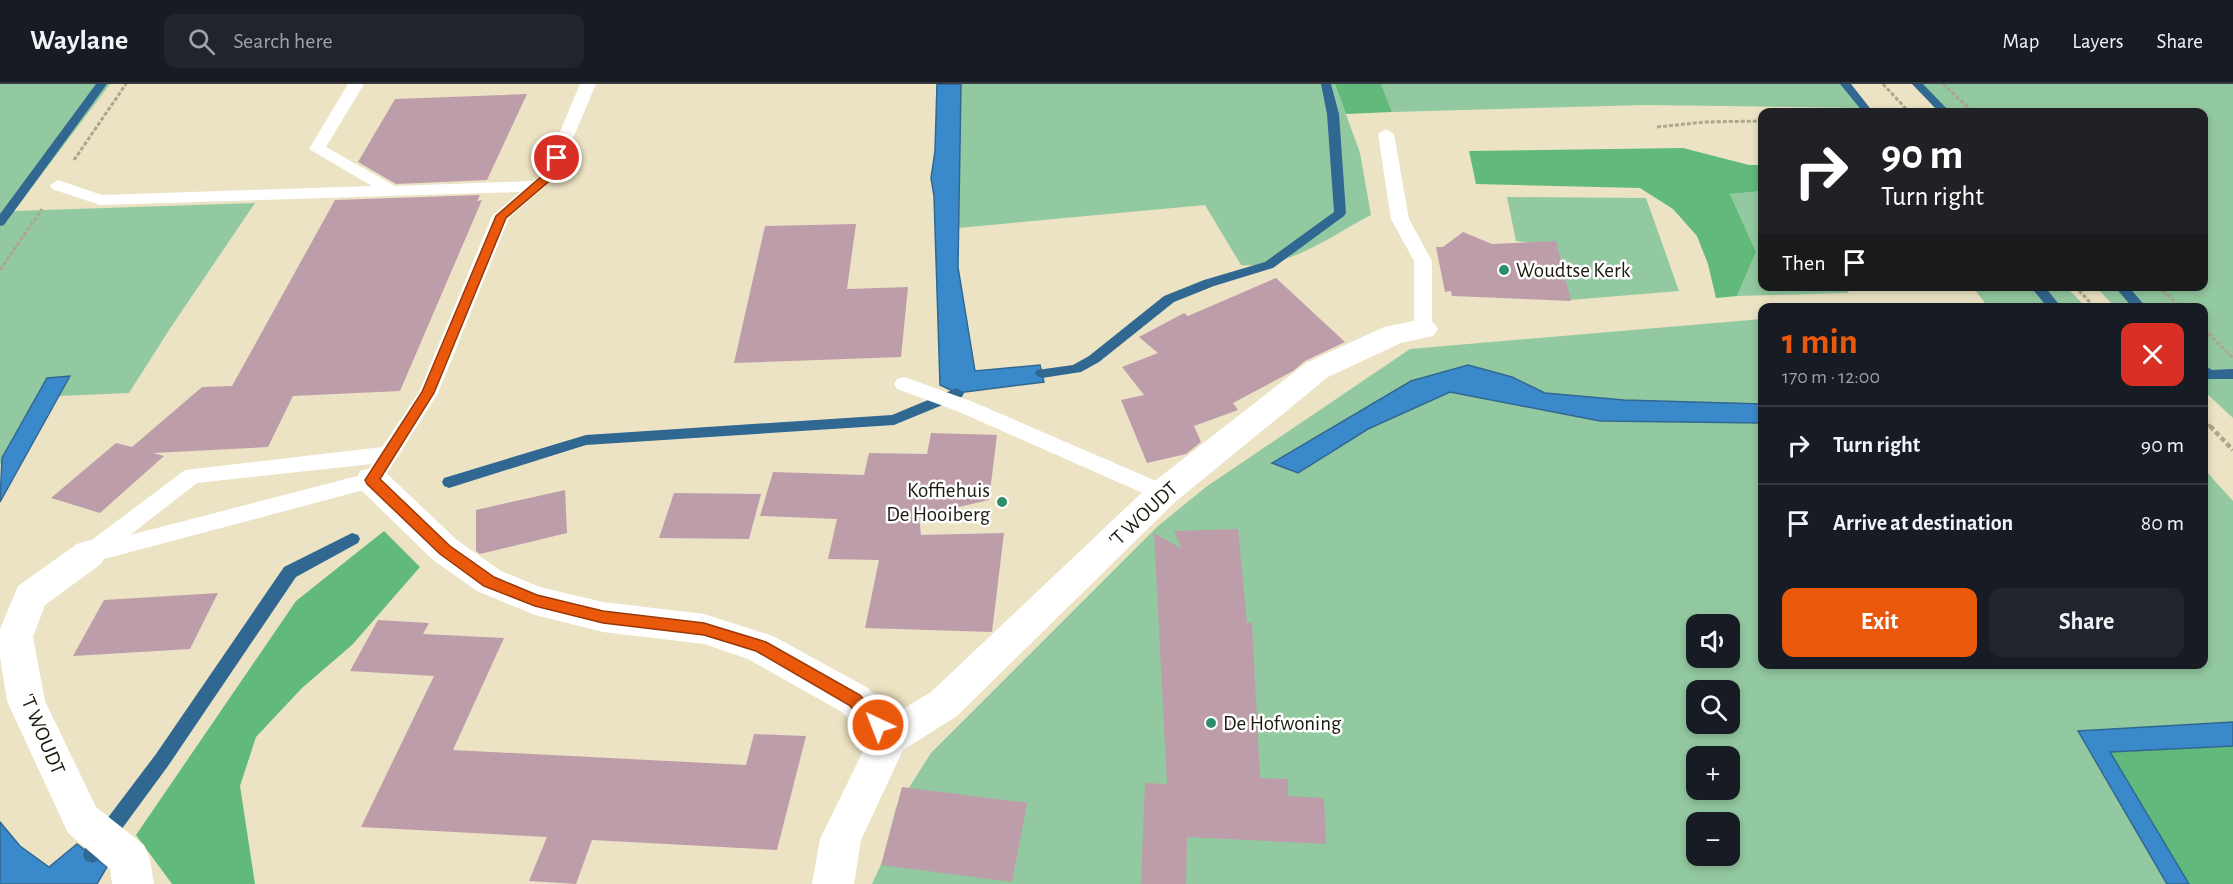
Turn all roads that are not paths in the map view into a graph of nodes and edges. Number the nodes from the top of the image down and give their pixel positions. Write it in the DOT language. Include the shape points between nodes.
graph roads {
  1 [pos="356,84"];
  2 [pos="588,84"];
  3 [pos="1386,134"];
  4 [pos="58,185"];
  5 [pos="537,186"];
  6 [pos="392,190"];
  7 [pos="1423,329"];
  8 [pos="904,384"];
  9 [pos="380,467"];
  10 [pos="1163,493"];
  11 [pos="89,554"];
  12 [pos="889,738"];
  13 [pos="131,872"];
  14 [pos="833,884"];
  1 -- 6 [label="lane" via="317,149"];
  2 -- 5 [label="lane" via="549,176"];
  3 -- 7 [label="lane" via="1400,219 1423,261"];
  4 -- 6 [label="lane" via="100,200"];
  5 -- 6 [label="lane"];
  5 -- 9 [label="lane" via="501,216 428,393"];
  7 -- 10 [label="street, 'T WOUDT" via="1394,334 1317,370"];
  8 -- 10 [label="lane"];
  9 -- 11 [label="lane"];
  9 -- 11 [label="lane" via="192,476"];
  9 -- 12 [label="street" via="445,550 489,581 535,600 603,617 704,629 760,646 855,700"];
  10 -- 12 [label="street, 'T WOUDT" via="944,704"];
  11 -- 13 [label="street, 'T WOUDT" via="31,596 15,637 26,701 82,820"];
  12 -- 14 [label="street" via="841,838"];
}
